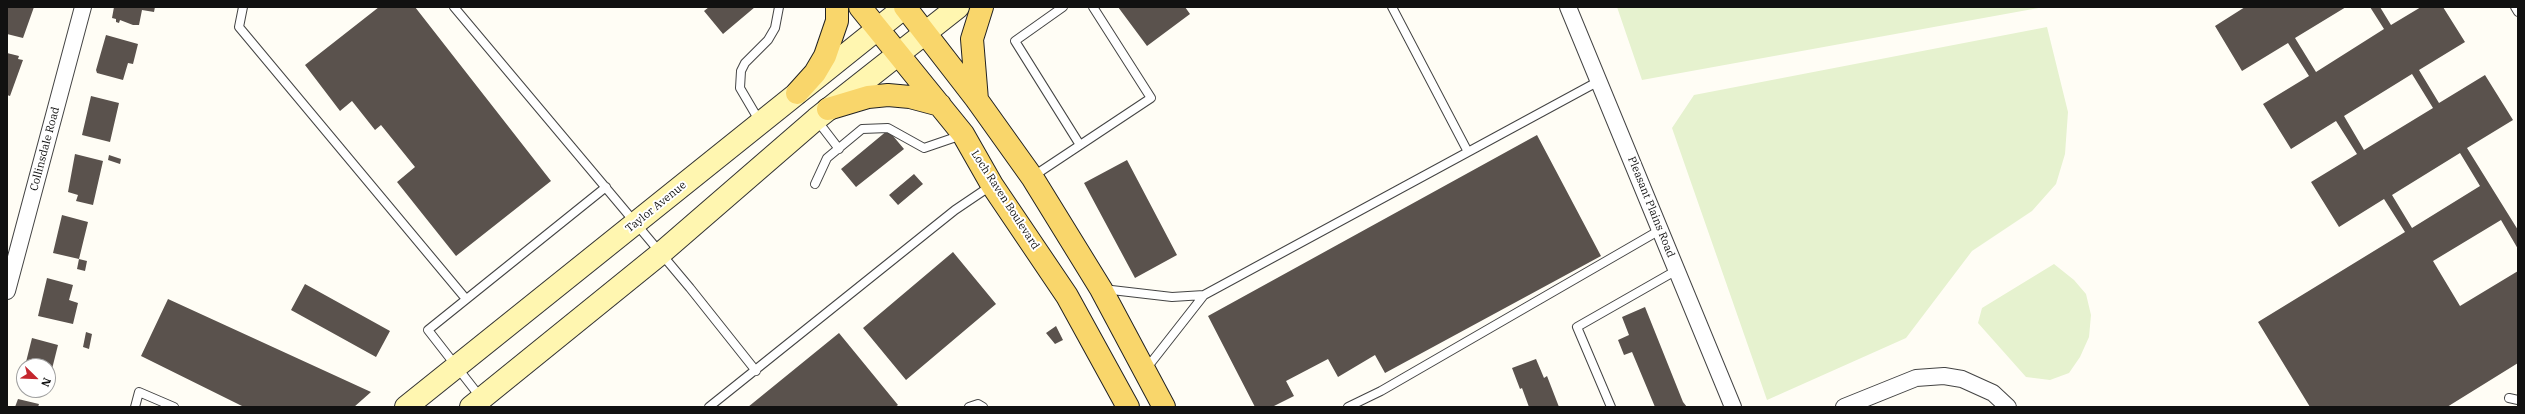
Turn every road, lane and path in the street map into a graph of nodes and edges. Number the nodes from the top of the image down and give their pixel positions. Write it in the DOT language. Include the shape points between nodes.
graph roads {
  1 [pos="83,7"];
  2 [pos="243,7"];
  3 [pos="454,7"];
  4 [pos="779,7"];
  5 [pos="837,7"];
  6 [pos="860,7"];
  7 [pos="905,7"];
  8 [pos="958,7"];
  9 [pos="982,7"];
  10 [pos="1063,7"];
  11 [pos="1093,7"];
  12 [pos="1392,7"];
  13 [pos="1568,7"];
  14 [pos="2515,7"];
  15 [pos="2518,12"];
  16 [pos="878,28"];
  17 [pos="925,32"];
  18 [pos="898,53"];
  19 [pos="1599,81"];
  20 [pos="798,93"];
  21 [pos="977,100"];
  22 [pos="940,105"];
  23 [pos="822,114"];
  24 [pos="761,123"];
  25 [pos="963,134"];
  26 [pos="1080,145"];
  27 [pos="838,148"];
  28 [pos="1468,152"];
  29 [pos="1032,177"];
  30 [pos="815,184"];
  31 [pos="992,185"];
  32 [pos="606,187"];
  33 [pos="636,223"];
  34 [pos="1660,230"];
  35 [pos="660,254"];
  36 [pos="1677,270"];
  37 [pos="1101,289"];
  38 [pos="7,291"];
  39 [pos="1204,295"];
  40 [pos="466,299"];
  41 [pos="456,366"];
  42 [pos="1146,370"];
  43 [pos="756,371"];
  44 [pos="1868,403"];
  45 [pos="480,404"];
  46 [pos="134,407"];
  47 [pos="174,407"];
  48 [pos="406,407"];
  49 [pos="709,407"];
  50 [pos="969,407"];
  51 [pos="983,407"];
  52 [pos="1128,407"];
  53 [pos="1164,407"];
  54 [pos="1348,407"];
  55 [pos="1611,407"];
  56 [pos="1733,407"];
  57 [pos="1844,407"];
  58 [pos="2008,407"];
  1 -- 38 [label="street, Collinsdale Road"];
  2 -- 40 [label="lane" via="239,27"];
  3 -- 32 [label="lane"];
  4 -- 24 [label="lane" via="775,28 768,40 744,63 741,71 740,88"];
  5 -- 20 [label="main road" via="837,21 825,56"];
  6 -- 16 [label="main road, Loch Raven Boulevard"];
  7 -- 16 [label="main road, Taylor Avenue"];
  7 -- 17 [label="main road"];
  8 -- 17 [label="main road"];
  9 -- 21 [label="main road" via="972,39"];
  10 -- 26 [label="lane" via="1015,41"];
  11 -- 26 [label="lane" via="1151,98"];
  12 -- 28 [label="lane"];
  13 -- 19 [label="street, Pleasant Plains Road"];
  14 -- 15 [label="lane"];
  16 -- 18 [label="main road, Loch Raven Boulevard"];
  16 -- 20 [label="main road, Taylor Avenue"];
  17 -- 18 [label="main road"];
  17 -- 21 [label="main road"];
  18 -- 22 [label="main road, Loch Raven Boulevard"];
  18 -- 23 [label="main road"];
  19 -- 28 [label="lane"];
  19 -- 34 [label="street, Pleasant Plains Road"];
  20 -- 24 [label="main road, Taylor Avenue"];
  21 -- 29 [label="main road"];
  22 -- 23 [label="main road" via="888,94 868,97"];
  22 -- 25 [label="main road, Loch Raven Boulevard"];
  23 -- 27 [label="lane"];
  23 -- 35 [label="main road"];
  24 -- 33 [label="main road, Taylor Avenue"];
  25 -- 27 [label="lane" via="924,148 888,128 862,129"];
  25 -- 31 [label="main road, Loch Raven Boulevard"];
  26 -- 29 [label="lane"];
  27 -- 30 [label="lane" via="827,158"];
  28 -- 39 [label="lane"];
  29 -- 37 [label="main road"];
  31 -- 43 [label="lane" via="937,224"];
  31 -- 52 [label="main road, Loch Raven Boulevard" via="1067,296"];
  32 -- 33 [label="lane"];
  32 -- 40 [label="lane"];
  33 -- 35 [label="lane"];
  33 -- 41 [label="main road, Taylor Avenue"];
  34 -- 36 [label="street, Pleasant Plains Road"];
  34 -- 54 [label="lane" via="1388,387"];
  35 -- 43 [label="lane"];
  35 -- 45 [label="main road"];
  36 -- 55 [label="lane" via="1577,327"];
  36 -- 56 [label="street, Pleasant Plains Road"];
  37 -- 39 [label="lane" via="1172,296"];
  37 -- 42 [label="main road"];
  39 -- 42 [label="lane"];
  40 -- 41 [label="lane" via="428,330"];
  41 -- 45 [label="lane"];
  41 -- 48 [label="main road, Taylor Avenue"];
  42 -- 53 [label="main road"];
  43 -- 49 [label="lane"];
  44 -- 57 [label="street"];
  44 -- 58 [label="street" via="1916,378 1944,376 1962,379 1983,388 1993,393"];
  46 -- 47 [label="lane" via="139,392"];
  50 -- 51 [label="lane" via="978,404"];
}
